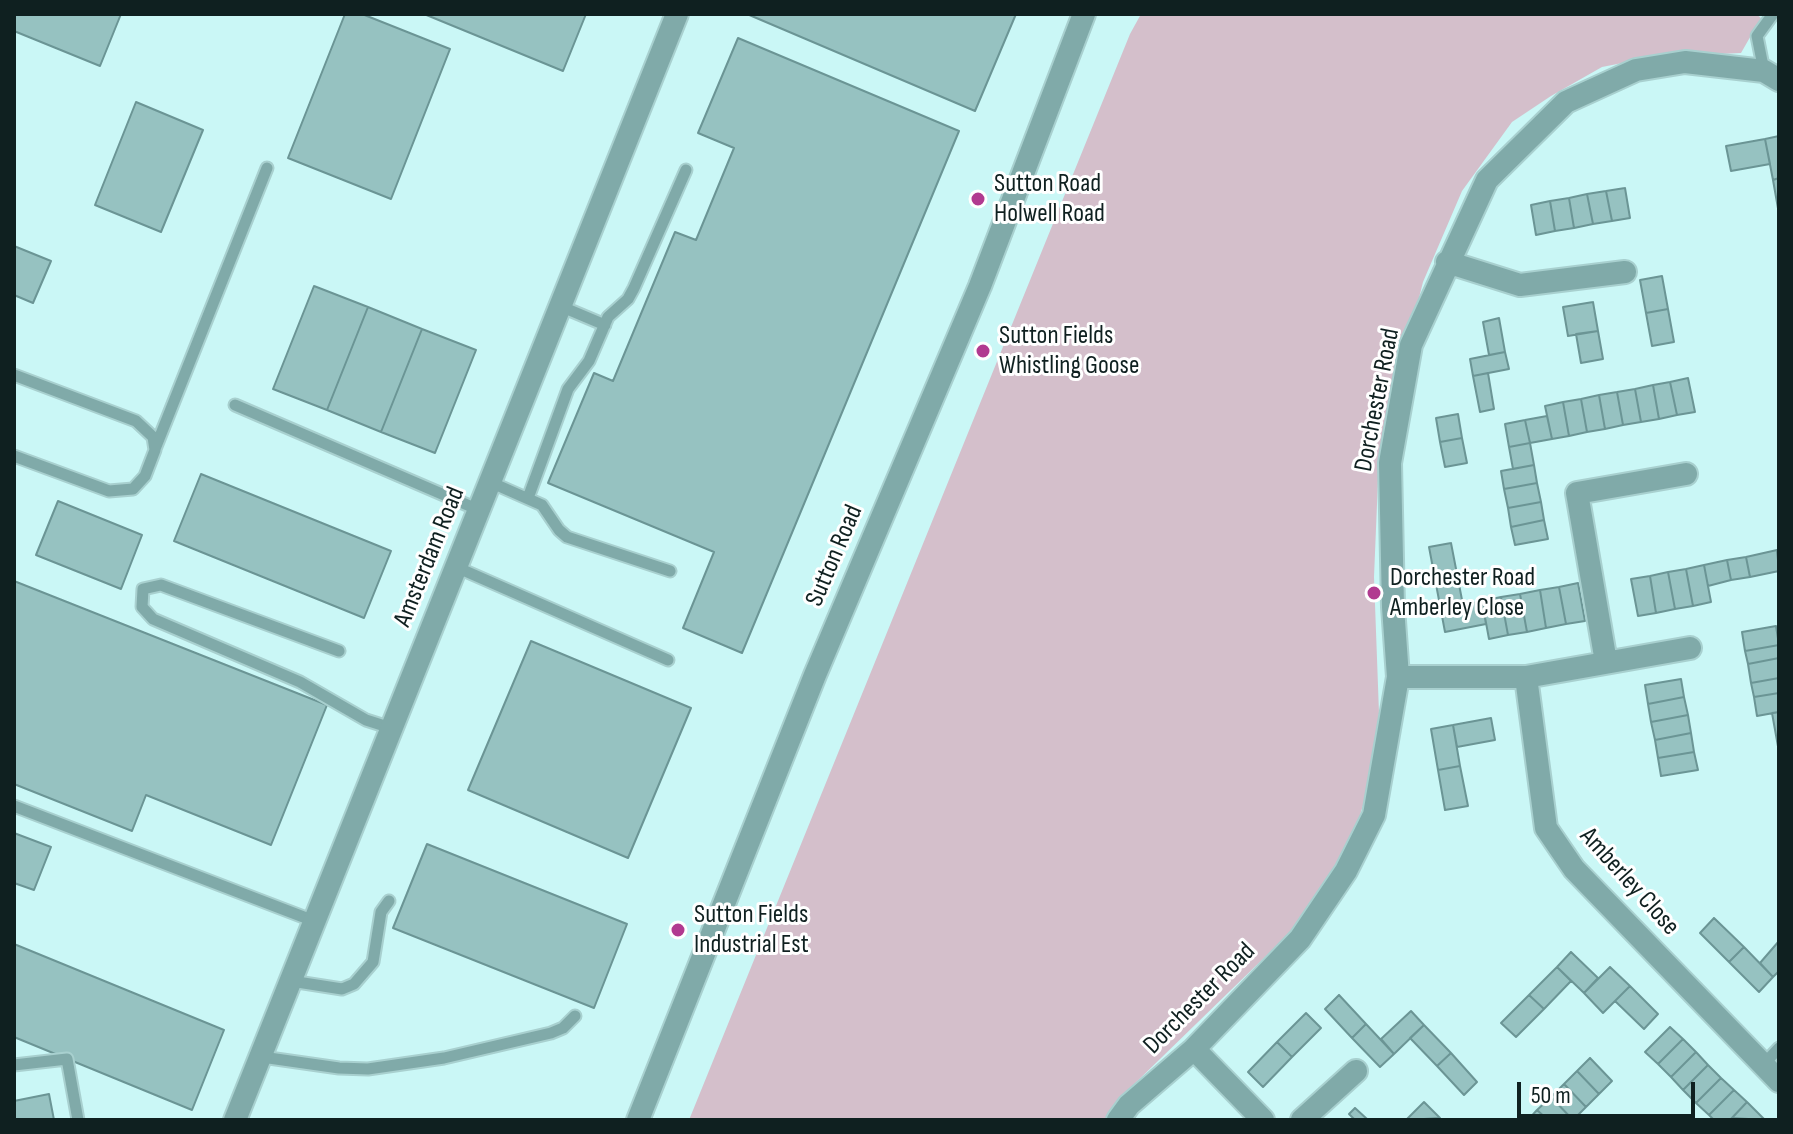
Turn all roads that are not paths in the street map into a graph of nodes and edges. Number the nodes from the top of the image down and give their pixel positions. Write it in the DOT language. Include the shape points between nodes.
graph roads {
  1 [pos="677,14"];
  2 [pos="1084,14"];
  3 [pos="1773,14"];
  4 [pos="1772,76"];
  5 [pos="267,168"];
  6 [pos="686,170"];
  7 [pos="1447,262"];
  8 [pos="1625,272"];
  9 [pos="560,306"];
  10 [pos="605,325"];
  11 [pos="14,375"];
  12 [pos="235,405"];
  13 [pos="155,450"];
  14 [pos="14,456"];
  15 [pos="1686,474"];
  16 [pos="490,482"];
  17 [pos="528,498"];
  18 [pos="479,510"];
  19 [pos="456,567"];
  20 [pos="670,571"];
  21 [pos="1690,648"];
  22 [pos="339,651"];
  23 [pos="668,660"];
  24 [pos="1606,662"];
  25 [pos="1398,677"];
  26 [pos="1526,677"];
  27 [pos="391,728"];
  28 [pos="14,806"];
  29 [pos="389,901"];
  30 [pos="314,921"];
  31 [pos="291,981"];
  32 [pos="575,1016"];
  33 [pos="1779,1048"];
  34 [pos="1194,1049"];
  35 [pos="262,1057"];
  36 [pos="14,1065"];
  37 [pos="1763,1065"];
  38 [pos="1356,1071"];
  39 [pos="1779,1081"];
  40 [pos="78,1120"];
  41 [pos="235,1120"];
  42 [pos="638,1120"];
  43 [pos="1118,1120"];
  44 [pos="1263,1120"];
  45 [pos="1302,1120"];
  1 -- 9 [label="street, Amsterdam Road"];
  2 -- 42 [label="street, Sutton Road" via="980,286 815,675"];
  3 -- 4 [label="lane" via="1757,36"];
  4 -- 7 [label="street, Dorchester Road" via="1685,62 1636,70 1566,102 1487,180"];
  5 -- 13 [label="lane"];
  6 -- 10 [label="lane" via="634,288"];
  7 -- 8 [label="street" via="1520,285"];
  7 -- 25 [label="street, Dorchester Road" via="1411,345 1389,468"];
  9 -- 10 [label="lane"];
  9 -- 16 [label="street, Amsterdam Road"];
  10 -- 17 [label="lane" via="589,361 568,389"];
  11 -- 13 [label="lane" via="136,421 153,437"];
  12 -- 18 [label="lane"];
  13 -- 14 [label="lane" via="145,476 133,489 109,491"];
  15 -- 24 [label="street" via="1577,493"];
  16 -- 17 [label="lane"];
  16 -- 18 [label="street, Amsterdam Road"];
  17 -- 20 [label="lane" via="542,505 567,537"];
  18 -- 19 [label="street, Amsterdam Road"];
  19 -- 23 [label="lane"];
  19 -- 27 [label="street, Amsterdam Road"];
  21 -- 24 [label="street"];
  22 -- 27 [label="lane" via="161,585 143,589 142,607 153,619"];
  24 -- 26 [label="street"];
  25 -- 26 [label="street"];
  25 -- 34 [label="street, Dorchester Road" via="1374,815 1346,871 1300,939"];
  26 -- 37 [label="street, Amberley Close" via="1546,828 1574,869"];
  27 -- 30 [label="street, Amsterdam Road"];
  28 -- 30 [label="lane"];
  29 -- 31 [label="lane" via="381,912 373,962 354,984 342,989"];
  30 -- 31 [label="street, Amsterdam Road"];
  31 -- 35 [label="street, Amsterdam Road"];
  32 -- 35 [label="lane" via="551,1033 368,1069"];
  33 -- 37 [label="lane"];
  34 -- 43 [label="street, Dorchester Road"];
  34 -- 44 [label="street"];
  35 -- 41 [label="street, Amsterdam Road"];
  36 -- 40 [label="lane" via="67,1059"];
  37 -- 39 [label="street, Amberley Close"];
  38 -- 45 [label="street"];
}
